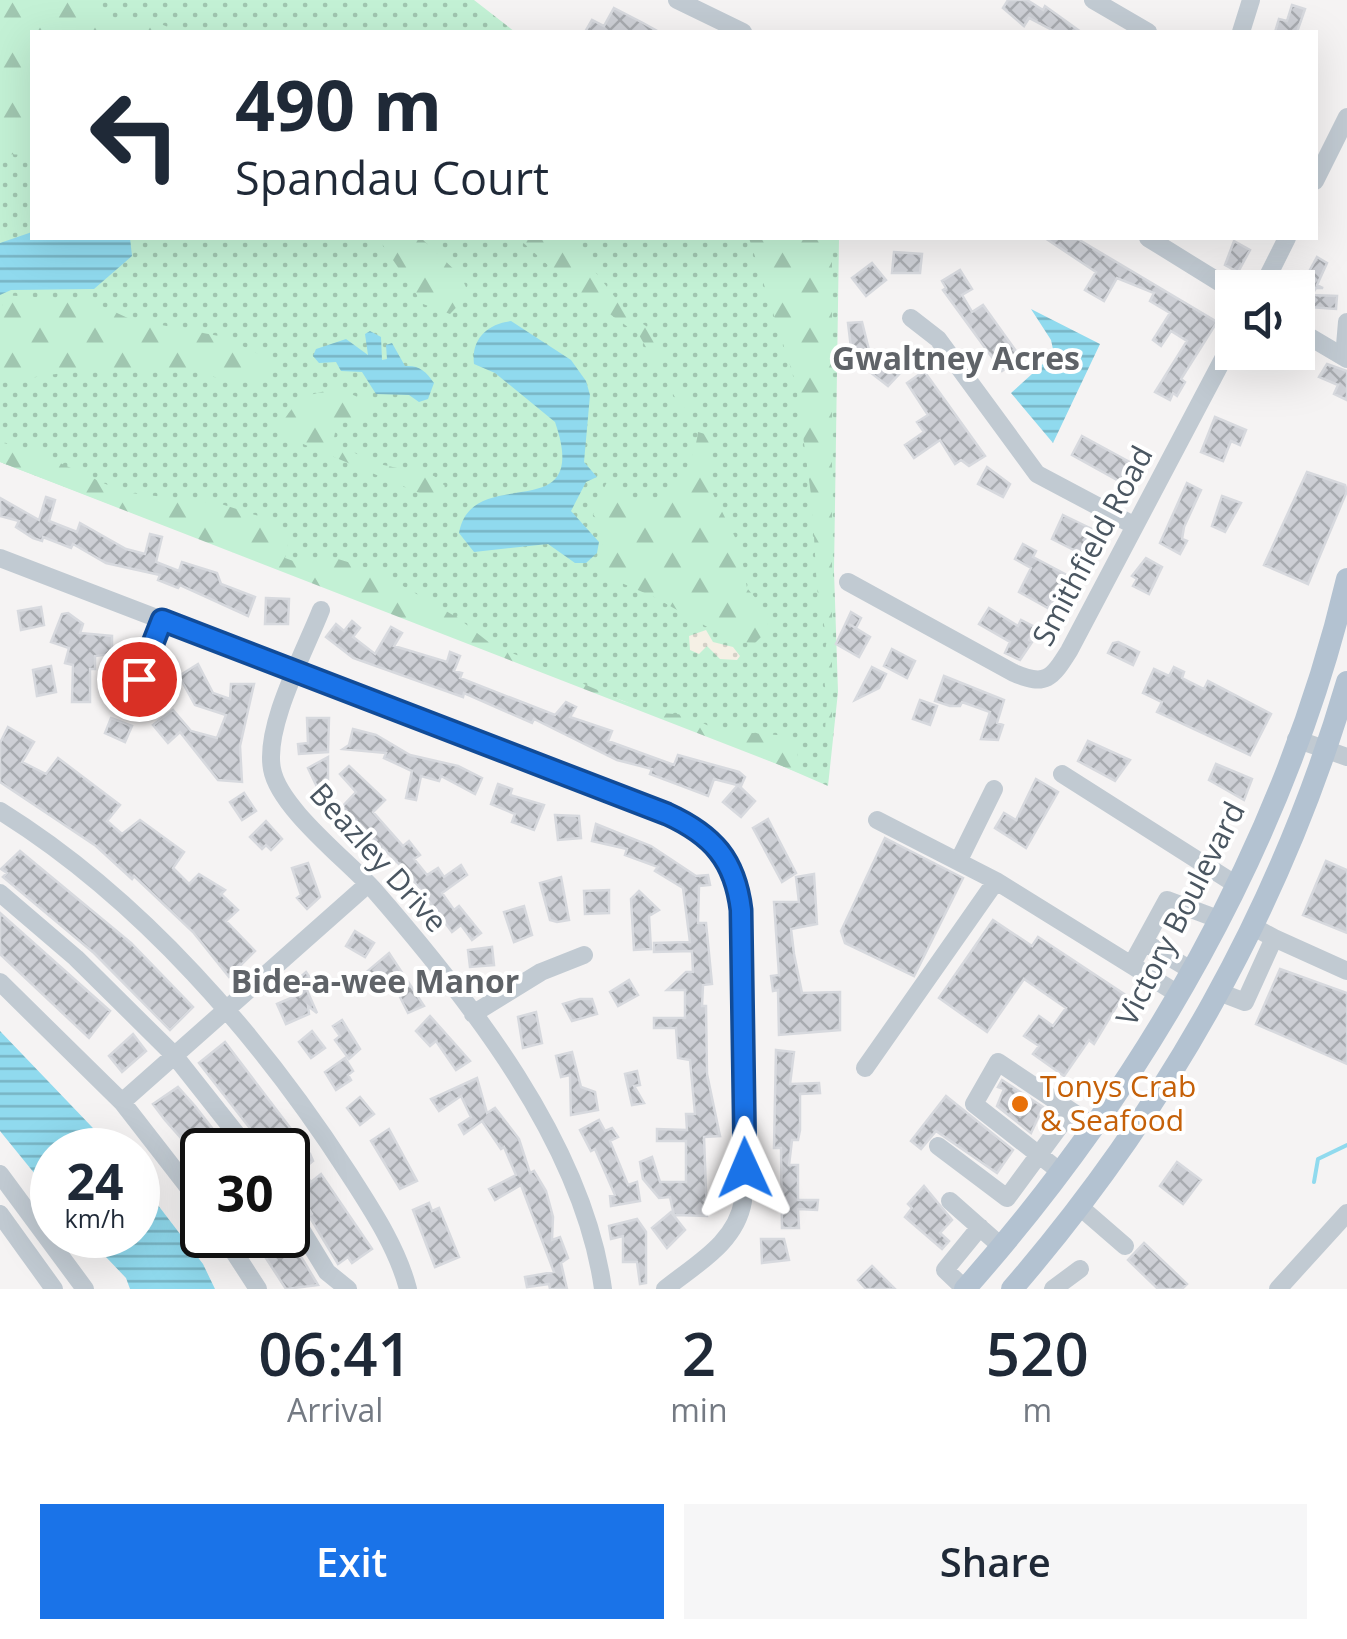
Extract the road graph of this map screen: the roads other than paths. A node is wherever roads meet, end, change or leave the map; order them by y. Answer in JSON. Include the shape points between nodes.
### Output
{"nodes":[{"id":1,"x":677,"y":0,"type":"edge"},
{"id":2,"x":1093,"y":0,"type":"edge"},
{"id":3,"x":1250,"y":0,"type":"edge"},
{"id":4,"x":739,"y":30,"type":"edge"},
{"id":5,"x":1145,"y":30,"type":"edge"},
{"id":6,"x":1241,"y":30,"type":"edge"},
{"id":7,"x":1347,"y":117,"type":"edge"},
{"id":8,"x":1318,"y":175,"type":"edge"},
{"id":9,"x":1151,"y":240,"type":"edge"},
{"id":10,"x":1286,"y":240,"type":"edge"},
{"id":11,"x":1271,"y":270,"type":"edge"},
{"id":12,"x":1215,"y":279,"type":"edge"},
{"id":13,"x":912,"y":318,"type":"dead end"},
{"id":14,"x":1347,"y":322,"type":"edge"},
{"id":15,"x":1315,"y":340,"type":"edge"},
{"id":16,"x":1346,"y":358,"type":"edge"},
{"id":17,"x":1217,"y":370,"type":"edge"},
{"id":18,"x":1135,"y":526,"type":"junction"},
{"id":19,"x":0,"y":558,"type":"edge"},
{"id":20,"x":1347,"y":579,"type":"edge"},
{"id":21,"x":848,"y":582,"type":"dead end"},
{"id":22,"x":321,"y":610,"type":"dead end"},
{"id":23,"x":162,"y":620,"type":"junction"},
{"id":24,"x":298,"y":672,"type":"junction"},
{"id":25,"x":139,"y":679,"type":"dead end"},
{"id":26,"x":1347,"y":682,"type":"edge"},
{"id":27,"x":1296,"y":739,"type":"junction"},
{"id":28,"x":1336,"y":753,"type":"edge"},
{"id":29,"x":1062,"y":774,"type":"dead end"},
{"id":30,"x":994,"y":789,"type":"dead end"},
{"id":31,"x":0,"y":811,"type":"edge"},
{"id":32,"x":877,"y":820,"type":"dead end"},
{"id":33,"x":959,"y":860,"type":"junction"},
{"id":34,"x":996,"y":881,"type":"junction"},
{"id":35,"x":368,"y":884,"type":"junction"},
{"id":36,"x":1236,"y":884,"type":"junction"},
{"id":37,"x":0,"y":893,"type":"edge"},
{"id":38,"x":1218,"y":919,"type":"junction"},
{"id":39,"x":1264,"y":933,"type":"junction"},
{"id":40,"x":1144,"y":942,"type":"junction"},
{"id":41,"x":584,"y":956,"type":"dead end"},
{"id":42,"x":1132,"y":964,"type":"junction"},
{"id":43,"x":1191,"y":970,"type":"junction"},
{"id":44,"x":1347,"y":971,"type":"edge"},
{"id":45,"x":0,"y":982,"type":"edge"},
{"id":46,"x":1178,"y":994,"type":"junction"},
{"id":47,"x":223,"y":1010,"type":"junction"},
{"id":48,"x":472,"y":1014,"type":"junction"},
{"id":49,"x":174,"y":1055,"type":"junction"},
{"id":50,"x":1139,"y":1060,"type":"junction"},
{"id":51,"x":865,"y":1068,"type":"dead end"},
{"id":52,"x":1168,"y":1079,"type":"junction"},
{"id":53,"x":122,"y":1102,"type":"junction"},
{"id":54,"x":1071,"y":1111,"type":"junction"},
{"id":55,"x":1094,"y":1127,"type":"junction"},
{"id":56,"x":232,"y":1128,"type":"edge"},
{"id":57,"x":938,"y":1146,"type":"dead end"},
{"id":58,"x":1040,"y":1154,"type":"junction"},
{"id":59,"x":1062,"y":1173,"type":"junction"},
{"id":60,"x":0,"y":1174,"type":"edge"},
{"id":61,"x":180,"y":1177,"type":"edge"},
{"id":62,"x":18,"y":1198,"type":"junction"},
{"id":63,"x":1007,"y":1198,"type":"junction"},
{"id":64,"x":950,"y":1201,"type":"dead end"},
{"id":65,"x":1080,"y":1207,"type":"junction"},
{"id":66,"x":0,"y":1213,"type":"edge"},
{"id":67,"x":1347,"y":1213,"type":"edge"},
{"id":68,"x":1029,"y":1214,"type":"junction"},
{"id":69,"x":980,"y":1227,"type":"junction"},
{"id":70,"x":310,"y":1244,"type":"edge"},
{"id":71,"x":1125,"y":1246,"type":"dead end"},
{"id":72,"x":994,"y":1255,"type":"junction"},
{"id":73,"x":238,"y":1258,"type":"edge"},
{"id":74,"x":1080,"y":1268,"type":"dead end"},
{"id":75,"x":1018,"y":1282,"type":"edge"},
{"id":76,"x":403,"y":1288,"type":"edge"},
{"id":77,"x":54,"y":1289,"type":"edge"},
{"id":78,"x":85,"y":1289,"type":"edge"},
{"id":79,"x":258,"y":1289,"type":"edge"},
{"id":80,"x":348,"y":1289,"type":"edge"},
{"id":81,"x":603,"y":1289,"type":"edge"},
{"id":82,"x":665,"y":1289,"type":"edge"},
{"id":83,"x":965,"y":1289,"type":"edge"},
{"id":84,"x":1049,"y":1289,"type":"edge"},
{"id":85,"x":1278,"y":1289,"type":"edge"}],
"edges":[{"from":1,"to":4,"type":"street"},
{"from":2,"to":5,"type":"street"},
{"from":3,"to":6,"type":"street"},
{"from":7,"to":8,"type":"street"},
{"from":9,"to":12,"type":"street"},
{"from":10,"to":11,"type":"street"},
{"from":13,"to":18,"type":"street","via":[[938,339],[1037,474]]},
{"from":14,"to":16,"type":"street"},
{"from":15,"to":16,"type":"street"},
{"from":17,"to":18,"type":"street","name":"Smithfield Road"},
{"from":18,"to":21,"type":"street","name":"Smithfield Road","via":[[1069,651],[1053,677],[1040,683]]},
{"from":19,"to":23,"type":"street"},
{"from":20,"to":27,"type":"main road","name":"Victory Boulevard"},
{"from":22,"to":24,"type":"street","name":"Beazley Drive"},
{"from":23,"to":24,"type":"street"},
{"from":23,"to":25,"type":"street"},
{"from":24,"to":35,"type":"street","name":"Beazley Drive","via":[[273,738],[274,778]]},
{"from":24,"to":82,"type":"street","via":[[667,814],[706,835],[728,859],[741,910],[743,1201],[724,1242]]},
{"from":26,"to":28,"type":"main road"},
{"from":27,"to":28,"type":"street"},
{"from":27,"to":36,"type":"main road","name":"Victory Boulevard"},
{"from":28,"to":39,"type":"main road"},
{"from":29,"to":36,"type":"street"},
{"from":30,"to":33,"type":"street"},
{"from":31,"to":47,"type":"street","via":[[109,894]]},
{"from":32,"to":33,"type":"street"},
{"from":33,"to":34,"type":"street"},
{"from":34,"to":42,"type":"street"},
{"from":34,"to":51,"type":"street"},
{"from":35,"to":47,"type":"street"},
{"from":35,"to":48,"type":"street","name":"Beazley Drive"},
{"from":36,"to":38,"type":"main road","name":"Victory Boulevard"},
{"from":37,"to":49,"type":"street"},
{"from":38,"to":40,"type":"street","via":[[1167,900]]},
{"from":38,"to":43,"type":"main road","name":"Victory Boulevard"},
{"from":39,"to":44,"type":"street"},
{"from":39,"to":52,"type":"main road","via":[[1219,992]]},
{"from":40,"to":42,"type":"street"},
{"from":40,"to":43,"type":"street"},
{"from":41,"to":48,"type":"street","via":[[541,972]]},
{"from":42,"to":46,"type":"street"},
{"from":43,"to":46,"type":"main road","name":"Victory Boulevard"},
{"from":45,"to":53,"type":"street"},
{"from":46,"to":50,"type":"main road","name":"Victory Boulevard"},
{"from":47,"to":49,"type":"street"},
{"from":47,"to":76,"type":"street","via":[[328,1142],[396,1254]]},
{"from":48,"to":81,"type":"street","name":"Beazley Drive","via":[[566,1167],[590,1228]]},
{"from":49,"to":53,"type":"street"},
{"from":49,"to":56,"type":"street"},
{"from":50,"to":52,"type":"street"},
{"from":50,"to":55,"type":"main road","name":"Victory Boulevard"},
{"from":52,"to":65,"type":"main road"},
{"from":53,"to":61,"type":"street"},
{"from":54,"to":55,"type":"street"},
{"from":54,"to":58,"type":"street"},
{"from":54,"to":58,"type":"street","via":[[998,1062],[974,1104]]},
{"from":55,"to":59,"type":"main road","name":"Victory Boulevard"},
{"from":57,"to":63,"type":"street"},
{"from":58,"to":59,"type":"street"},
{"from":58,"to":63,"type":"street"},
{"from":59,"to":68,"type":"main road","name":"Victory Boulevard"},
{"from":60,"to":62,"type":"street"},
{"from":62,"to":66,"type":"street"},
{"from":62,"to":78,"type":"street"},
{"from":63,"to":68,"type":"street"},
{"from":64,"to":69,"type":"street"},
{"from":65,"to":71,"type":"street"},
{"from":65,"to":75,"type":"main road"},
{"from":66,"to":77,"type":"street"},
{"from":67,"to":85,"type":"street"},
{"from":68,"to":72,"type":"main road","name":"Victory Boulevard"},
{"from":69,"to":72,"type":"street"},
{"from":69,"to":83,"type":"street","via":[[945,1270]]},
{"from":70,"to":80,"type":"street","via":[[327,1272]]},
{"from":72,"to":75,"type":"street"},
{"from":72,"to":83,"type":"main road","name":"Victory Boulevard"},
{"from":73,"to":79,"type":"street"},
{"from":74,"to":84,"type":"street"},
{"from":75,"to":84,"type":"street"}]}
